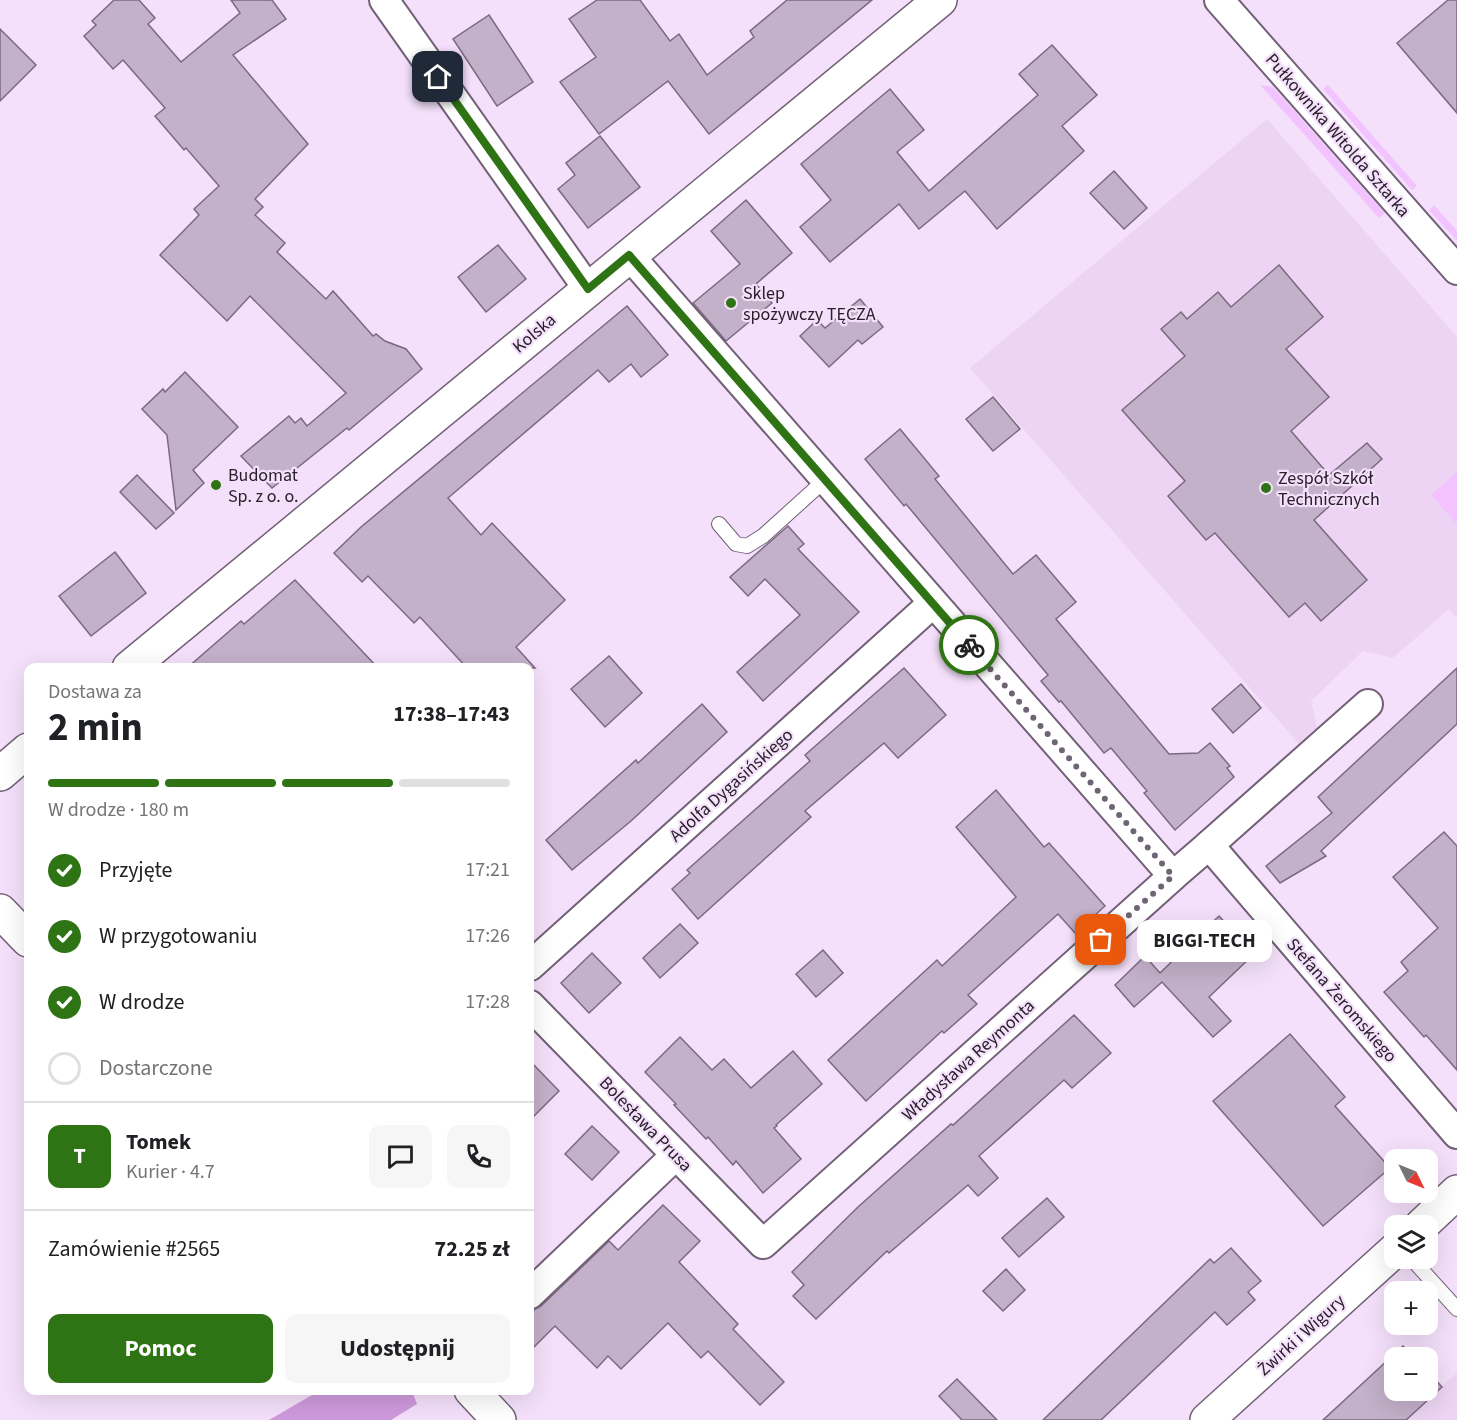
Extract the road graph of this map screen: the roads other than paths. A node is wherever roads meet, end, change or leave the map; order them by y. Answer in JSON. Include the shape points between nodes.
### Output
{"nodes":[{"id":1,"x":384,"y":0,"type":"edge"},
{"id":2,"x":940,"y":0,"type":"edge"},
{"id":3,"x":1219,"y":0,"type":"edge"},
{"id":4,"x":629,"y":255,"type":"junction"},
{"id":5,"x":1457,"y":270,"type":"edge"},
{"id":6,"x":588,"y":289,"type":"junction"},
{"id":7,"x":825,"y":480,"type":"junction"},
{"id":8,"x":719,"y":524,"type":"dead end"},
{"id":9,"x":933,"y":603,"type":"junction"},
{"id":10,"x":135,"y":663,"type":"edge"},
{"id":11,"x":1368,"y":704,"type":"dead end"},
{"id":12,"x":24,"y":753,"type":"edge"},
{"id":13,"x":0,"y":774,"type":"edge"},
{"id":14,"x":1209,"y":845,"type":"junction"},
{"id":15,"x":1173,"y":876,"type":"junction"},
{"id":16,"x":0,"y":910,"type":"edge"},
{"id":17,"x":24,"y":935,"type":"edge"},
{"id":18,"x":534,"y":962,"type":"edge"},
{"id":19,"x":534,"y":1009,"type":"edge"},
{"id":20,"x":1457,"y":1134,"type":"edge"},
{"id":21,"x":675,"y":1155,"type":"junction"},
{"id":22,"x":1457,"y":1192,"type":"edge"},
{"id":23,"x":1433,"y":1215,"type":"edge"},
{"id":24,"x":763,"y":1244,"type":"joint"},
{"id":25,"x":1384,"y":1260,"type":"edge"},
{"id":26,"x":1421,"y":1269,"type":"edge"},
{"id":27,"x":534,"y":1290,"type":"edge"},
{"id":28,"x":1457,"y":1309,"type":"edge"},
{"id":29,"x":476,"y":1395,"type":"edge"},
{"id":30,"x":500,"y":1420,"type":"edge"},
{"id":31,"x":1208,"y":1420,"type":"edge"}],
"edges":[{"from":1,"to":6,"type":"street"},
{"from":2,"to":4,"type":"street","name":"Kolska"},
{"from":3,"to":5,"type":"street","name":"Pułkownika Witolda Sztarka"},
{"from":4,"to":6,"type":"street","name":"Kolska"},
{"from":4,"to":7,"type":"street"},
{"from":6,"to":10,"type":"street","name":"Kolska"},
{"from":7,"to":8,"type":"lane","via":[[747,546],[736,544]]},
{"from":7,"to":9,"type":"street"},
{"from":9,"to":15,"type":"street"},
{"from":9,"to":18,"type":"street","name":"Adolfa Dygasińskiego"},
{"from":11,"to":14,"type":"street"},
{"from":12,"to":13,"type":"street"},
{"from":14,"to":15,"type":"street"},
{"from":14,"to":20,"type":"street","name":"Stefana Żeromskiego"},
{"from":15,"to":24,"type":"street","name":"Władysława Reymonta"},
{"from":16,"to":17,"type":"street"},
{"from":19,"to":21,"type":"street","name":"Bolesława Prusa"},
{"from":21,"to":24,"type":"street","name":"Bolesława Prusa"},
{"from":21,"to":27,"type":"street"},
{"from":22,"to":23,"type":"street"},
{"from":25,"to":31,"type":"street","name":"Żwirki i Wigury"},
{"from":26,"to":28,"type":"lane"},
{"from":29,"to":30,"type":"street"}]}
